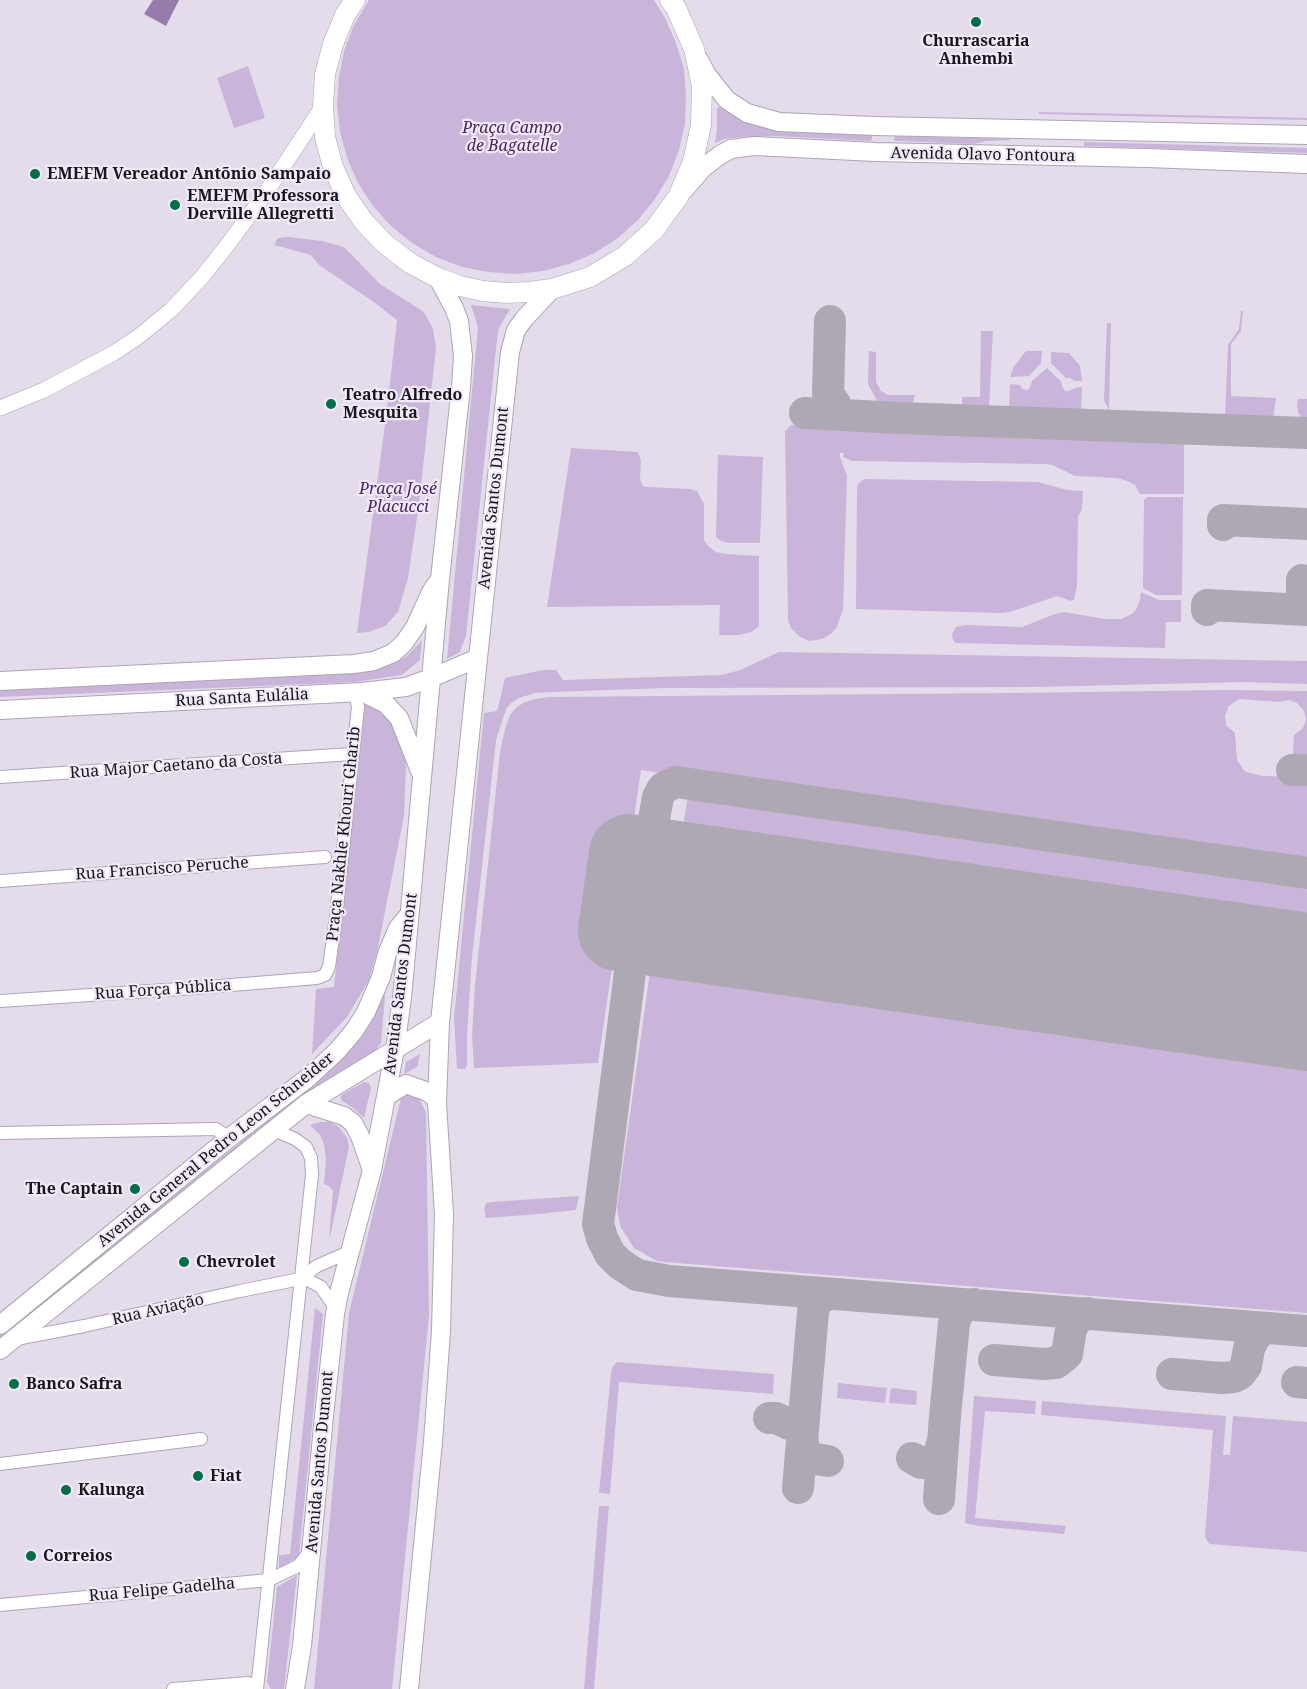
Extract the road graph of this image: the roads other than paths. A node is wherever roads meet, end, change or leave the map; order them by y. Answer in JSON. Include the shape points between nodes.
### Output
{"nodes":[{"id":1,"x":355,"y":0,"type":"edge"},
{"id":2,"x":670,"y":0,"type":"edge"},
{"id":3,"x":694,"y":49,"type":"junction"},
{"id":4,"x":323,"y":106,"type":"junction"},
{"id":5,"x":1010,"y":129,"type":"junction"},
{"id":6,"x":1045,"y":129,"type":"junction"},
{"id":7,"x":1307,"y":135,"type":"edge"},
{"id":8,"x":1006,"y":155,"type":"junction"},
{"id":9,"x":1042,"y":156,"type":"junction"},
{"id":10,"x":1307,"y":164,"type":"edge"},
{"id":11,"x":678,"y":197,"type":"junction"},
{"id":12,"x":438,"y":278,"type":"junction"},
{"id":13,"x":552,"y":289,"type":"junction"},
{"id":14,"x":0,"y":408,"type":"edge"},
{"id":15,"x":440,"y":579,"type":"junction"},
{"id":16,"x":478,"y":658,"type":"junction"},
{"id":17,"x":431,"y":678,"type":"junction"},
{"id":18,"x":0,"y":681,"type":"edge"},
{"id":19,"x":359,"y":692,"type":"junction"},
{"id":20,"x":0,"y":710,"type":"edge"},
{"id":21,"x":352,"y":754,"type":"junction"},
{"id":22,"x":0,"y":777,"type":"edge"},
{"id":23,"x":422,"y":779,"type":"junction"},
{"id":24,"x":325,"y":857,"type":"dead end"},
{"id":25,"x":0,"y":881,"type":"edge"},
{"id":26,"x":410,"y":914,"type":"junction"},
{"id":27,"x":325,"y":975,"type":"joint"},
{"id":28,"x":0,"y":1001,"type":"edge"},
{"id":29,"x":440,"y":1022,"type":"junction"},
{"id":30,"x":395,"y":1049,"type":"junction"},
{"id":31,"x":387,"y":1096,"type":"junction"},
{"id":32,"x":437,"y":1103,"type":"junction"},
{"id":33,"x":306,"y":1104,"type":"junction"},
{"id":34,"x":274,"y":1130,"type":"junction"},
{"id":35,"x":0,"y":1133,"type":"edge"},
{"id":36,"x":229,"y":1138,"type":"junction"},
{"id":37,"x":372,"y":1170,"type":"junction"},
{"id":38,"x":349,"y":1252,"type":"junction"},
{"id":39,"x":300,"y":1279,"type":"junction"},
{"id":40,"x":335,"y":1314,"type":"junction"},
{"id":41,"x":0,"y":1325,"type":"edge"},
{"id":42,"x":7,"y":1344,"type":"edge"},
{"id":43,"x":201,"y":1439,"type":"dead end"},
{"id":44,"x":0,"y":1464,"type":"edge"},
{"id":45,"x":312,"y":1549,"type":"junction"},
{"id":46,"x":269,"y":1581,"type":"junction"},
{"id":47,"x":0,"y":1605,"type":"edge"},
{"id":48,"x":173,"y":1689,"type":"edge"},
{"id":49,"x":257,"y":1689,"type":"edge"},
{"id":50,"x":295,"y":1689,"type":"edge"},
{"id":51,"x":409,"y":1689,"type":"edge"}],
"edges":[{"from":1,"to":4,"type":"highway","via":[[333,44],[325,74]]},
{"from":2,"to":3,"type":"highway"},
{"from":3,"to":5,"type":"main road","name":"Avenida Olavo Fontoura","via":[[719,92],[737,107],[761,118],[815,124]]},
{"from":3,"to":11,"type":"highway","via":[[702,86],[701,125],[693,162]]},
{"from":4,"to":12,"type":"highway","via":[[325,137],[346,196],[385,244]]},
{"from":4,"to":14,"type":"street","via":[[226,247],[172,309],[112,354]]},
{"from":5,"to":6,"type":"main road","name":"Avenida Olavo Fontoura"},
{"from":5,"to":8,"type":"main road","via":[[1014,144]]},
{"from":6,"to":7,"type":"main road","name":"Avenida Olavo Fontoura"},
{"from":6,"to":9,"type":"main road","via":[[1037,144]]},
{"from":8,"to":9,"type":"main road","name":"Avenida Olavo Fontoura"},
{"from":8,"to":11,"type":"main road","name":"Avenida Olavo Fontoura","via":[[743,147],[720,154]]},
{"from":9,"to":10,"type":"main road","name":"Avenida Olavo Fontoura"},
{"from":11,"to":13,"type":"highway","via":[[654,230],[625,256],[590,277]]},
{"from":12,"to":13,"type":"highway","via":[[483,291]]},
{"from":12,"to":15,"type":"main road","name":"Avenida Santos Dumont","via":[[459,321],[463,356]]},
{"from":13,"to":16,"type":"main road","name":"Avenida Santos Dumont","via":[[516,330],[510,352]]},
{"from":15,"to":17,"type":"main road","name":"Avenida Santos Dumont"},
{"from":15,"to":18,"type":"main road","name":"Rua Santa Eulália","via":[[404,643],[374,662]]},
{"from":16,"to":17,"type":"main road","name":"Rua Santa Eulália"},
{"from":16,"to":29,"type":"main road","name":"Avenida Santos Dumont"},
{"from":17,"to":19,"type":"main road","name":"Rua Santa Eulália","via":[[406,687]]},
{"from":17,"to":23,"type":"main road","name":"Avenida Santos Dumont"},
{"from":19,"to":20,"type":"main road","name":"Rua Santa Eulália"},
{"from":19,"to":21,"type":"street","name":"Praça Nakhle Khouri Gharib"},
{"from":19,"to":23,"type":"main road","via":[[386,705],[399,718]]},
{"from":21,"to":22,"type":"street","name":"Rua Major Caetano da Costa"},
{"from":21,"to":27,"type":"street","name":"Praça Nakhle Khouri Gharib","via":[[336,916]]},
{"from":23,"to":26,"type":"main road","name":"Avenida Santos Dumont"},
{"from":24,"to":25,"type":"street","name":"Rua Francisco Peruche"},
{"from":26,"to":30,"type":"main road","name":"Avenida Santos Dumont"},
{"from":26,"to":36,"type":"main road","name":"Avenida General Pedro Leon Schneider","via":[[398,928],[374,995],[354,1031],[309,1077]]},
{"from":27,"to":28,"type":"street","name":"Rua Força Pública"},
{"from":29,"to":30,"type":"main road","name":"Avenida General Pedro Leon Schneider"},
{"from":29,"to":32,"type":"main road","name":"Avenida Santos Dumont"},
{"from":30,"to":31,"type":"main road","name":"Avenida Santos Dumont"},
{"from":30,"to":33,"type":"main road","name":"Avenida General Pedro Leon Schneider"},
{"from":31,"to":32,"type":"main road","via":[[406,1084],[428,1092]]},
{"from":31,"to":37,"type":"main road","name":"Avenida Santos Dumont"},
{"from":32,"to":51,"type":"main road","name":"Avenida Santos Dumont","via":[[444,1214],[441,1331]]},
{"from":33,"to":34,"type":"main road","name":"Avenida General Pedro Leon Schneider"},
{"from":33,"to":37,"type":"main road","via":[[344,1116],[352,1123]]},
{"from":34,"to":39,"type":"street","via":[[306,1147],[311,1158]]},
{"from":34,"to":42,"type":"main road","name":"Avenida General Pedro Leon Schneider"},
{"from":35,"to":36,"type":"street","via":[[216,1129]]},
{"from":36,"to":41,"type":"main road","name":"Avenida General Pedro Leon Schneider"},
{"from":37,"to":38,"type":"main road","name":"Avenida Santos Dumont"},
{"from":38,"to":39,"type":"street","name":"Rua Aviação","via":[[317,1266]]},
{"from":38,"to":40,"type":"main road","name":"Avenida Santos Dumont"},
{"from":39,"to":40,"type":"street","via":[[321,1287]]},
{"from":39,"to":42,"type":"street","name":"Rua Aviação"},
{"from":39,"to":46,"type":"street"},
{"from":40,"to":45,"type":"main road","name":"Avenida Santos Dumont"},
{"from":43,"to":44,"type":"street"},
{"from":45,"to":46,"type":"street","name":"Rua Felipe Gadelha","via":[[298,1566]]},
{"from":45,"to":50,"type":"main road","name":"Avenida Santos Dumont"},
{"from":46,"to":47,"type":"street","name":"Rua Felipe Gadelha"},
{"from":46,"to":49,"type":"street"},
{"from":48,"to":49,"type":"street","via":[[248,1683]]}]}
